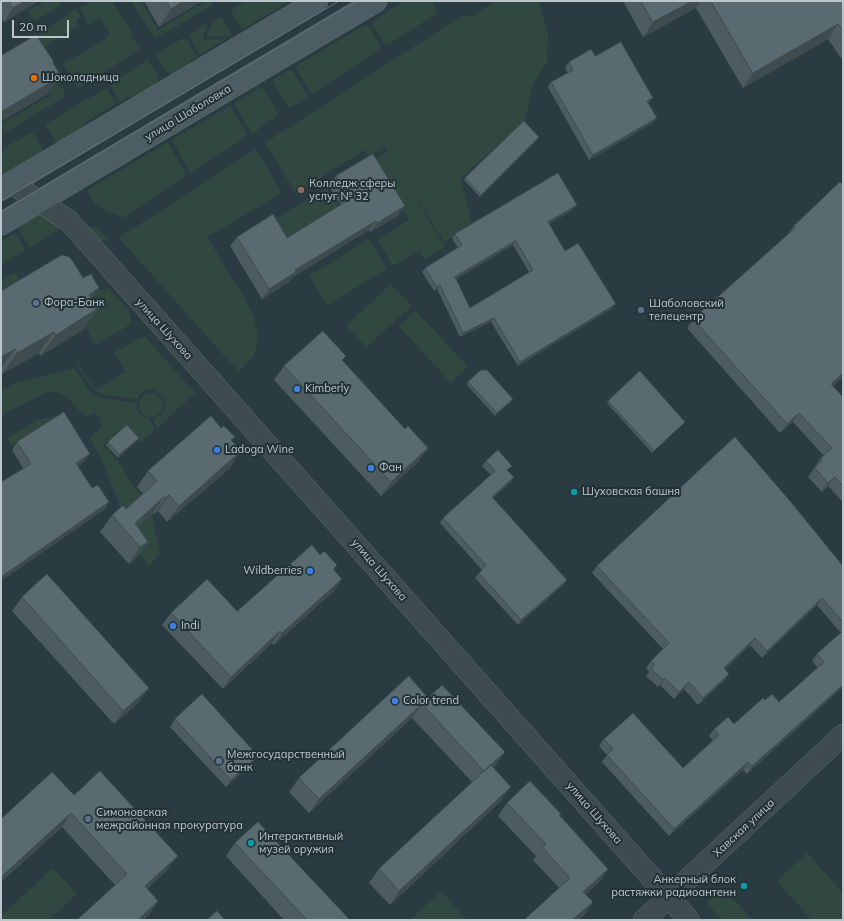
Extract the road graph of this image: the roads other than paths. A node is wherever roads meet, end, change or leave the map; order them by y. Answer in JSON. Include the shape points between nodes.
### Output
{"nodes":[{"id":1,"x":318,"y":1,"type":"edge"},
{"id":2,"x":376,"y":1,"type":"edge"},
{"id":3,"x":68,"y":184,"type":"junction"},
{"id":4,"x":6,"y":186,"type":"edge"},
{"id":5,"x":39,"y":201,"type":"junction"},
{"id":6,"x":69,"y":221,"type":"junction"},
{"id":7,"x":1,"y":224,"type":"edge"},
{"id":8,"x":843,"y":735,"type":"edge"},
{"id":9,"x":668,"y":897,"type":"junction"},
{"id":10,"x":644,"y":920,"type":"edge"},
{"id":11,"x":689,"y":920,"type":"edge"}],
"edges":[{"from":1,"to":4,"type":"main road"},
{"from":2,"to":3,"type":"main road","name":"улица Шаболовка"},
{"from":3,"to":5,"type":"main road","name":"улица Шаболовка"},
{"from":3,"to":6,"type":"street","via":[[66,203]]},
{"from":4,"to":5,"type":"street","name":"улица Шухова"},
{"from":5,"to":6,"type":"street","name":"улица Шухова"},
{"from":5,"to":7,"type":"main road","name":"улица Шаболовка"},
{"from":6,"to":9,"type":"street","name":"улица Шухова"},
{"from":8,"to":9,"type":"street","name":"Хавская улица"},
{"from":9,"to":10,"type":"street","name":"Хавская улица"},
{"from":9,"to":11,"type":"street","name":"улица Шухова"}]}
